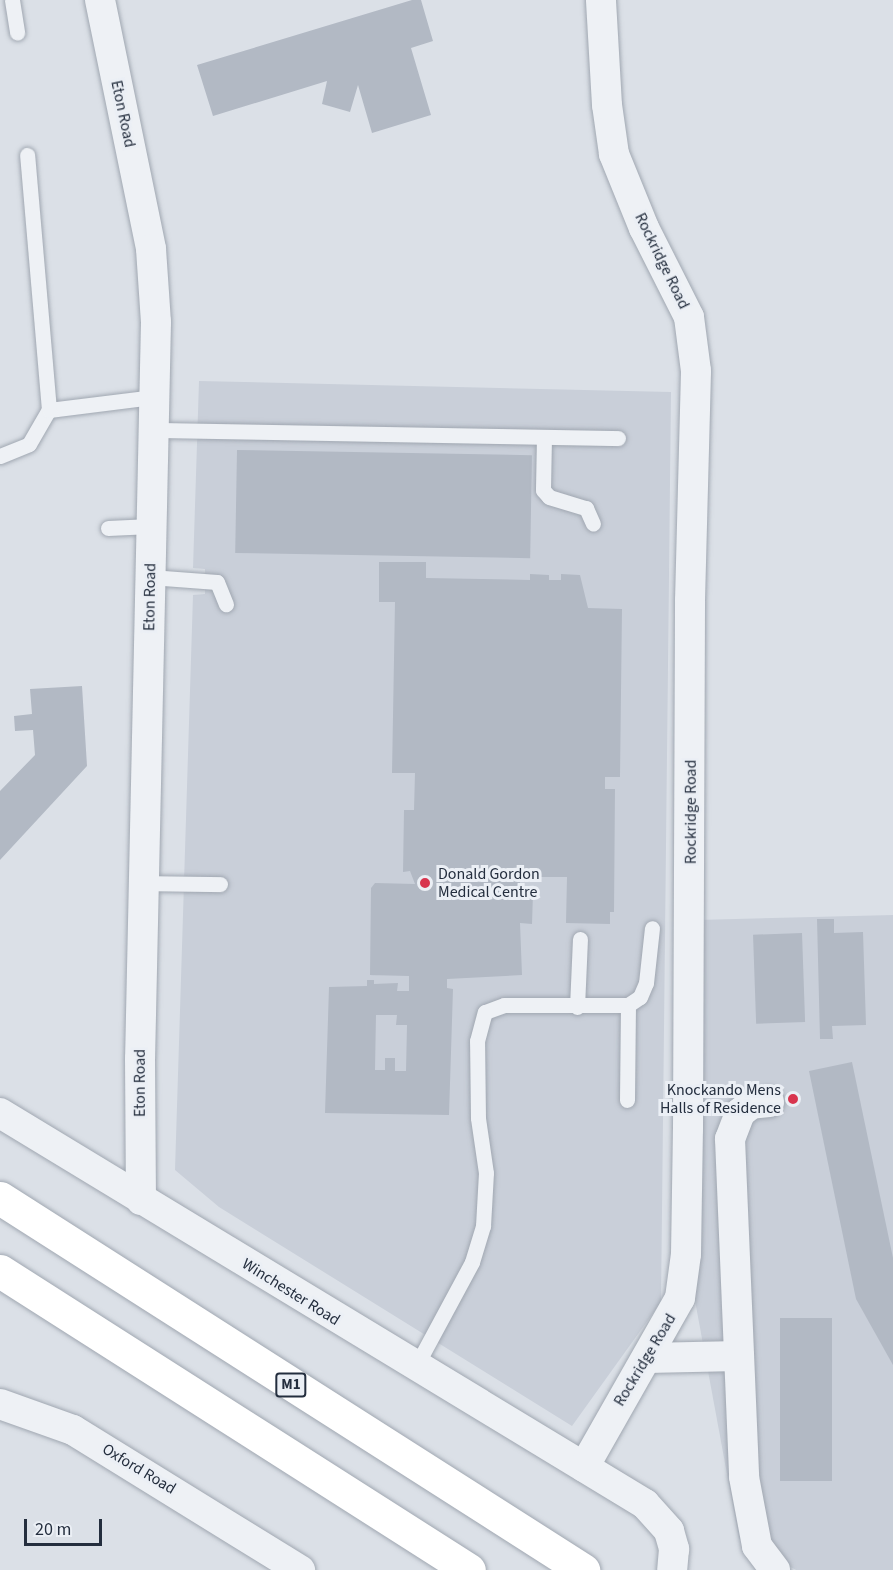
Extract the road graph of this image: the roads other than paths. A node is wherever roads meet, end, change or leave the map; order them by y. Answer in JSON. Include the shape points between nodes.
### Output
{"nodes":[{"id":1,"x":12,"y":0,"type":"edge"},
{"id":2,"x":99,"y":0,"type":"edge"},
{"id":3,"x":601,"y":0,"type":"edge"},
{"id":4,"x":17,"y":33,"type":"dead end"},
{"id":5,"x":27,"y":155,"type":"dead end"},
{"id":6,"x":154,"y":397,"type":"junction"},
{"id":7,"x":50,"y":410,"type":"junction"},
{"id":8,"x":153,"y":430,"type":"junction"},
{"id":9,"x":544,"y":437,"type":"junction"},
{"id":10,"x":618,"y":438,"type":"dead end"},
{"id":11,"x":0,"y":456,"type":"edge"},
{"id":12,"x":594,"y":524,"type":"dead end"},
{"id":13,"x":151,"y":526,"type":"junction"},
{"id":14,"x":108,"y":528,"type":"dead end"},
{"id":15,"x":150,"y":577,"type":"junction"},
{"id":16,"x":226,"y":604,"type":"dead end"},
{"id":17,"x":144,"y":883,"type":"junction"},
{"id":18,"x":220,"y":884,"type":"dead end"},
{"id":19,"x":652,"y":928,"type":"dead end"},
{"id":20,"x":580,"y":939,"type":"dead end"},
{"id":21,"x":628,"y":1005,"type":"junction"},
{"id":22,"x":577,"y":1007,"type":"junction"},
{"id":23,"x":627,"y":1100,"type":"dead end"},
{"id":24,"x":769,"y":1101,"type":"dead end"},
{"id":25,"x":0,"y":1113,"type":"edge"},
{"id":26,"x":0,"y":1198,"type":"edge"},
{"id":27,"x":141,"y":1200,"type":"junction"},
{"id":28,"x":0,"y":1271,"type":"edge"},
{"id":29,"x":739,"y":1356,"type":"junction"},
{"id":30,"x":647,"y":1358,"type":"junction"},
{"id":31,"x":415,"y":1368,"type":"junction"},
{"id":32,"x":0,"y":1404,"type":"edge"},
{"id":33,"x":584,"y":1467,"type":"junction"},
{"id":34,"x":673,"y":1559,"type":"edge"},
{"id":35,"x":300,"y":1570,"type":"edge"},
{"id":36,"x":469,"y":1570,"type":"edge"},
{"id":37,"x":583,"y":1570,"type":"edge"},
{"id":38,"x":775,"y":1570,"type":"edge"}],
"edges":[{"from":1,"to":4,"type":"lane"},
{"from":2,"to":6,"type":"street","name":"Eton Road","via":[[151,249],[156,322]]},
{"from":3,"to":30,"type":"street","name":"Rockridge Road","via":[[614,154],[644,228],[689,317],[696,371],[690,601],[686,1262],[677,1305]]},
{"from":5,"to":7,"type":"lane"},
{"from":6,"to":7,"type":"lane"},
{"from":6,"to":8,"type":"street","name":"Eton Road"},
{"from":7,"to":11,"type":"lane","via":[[29,444]]},
{"from":8,"to":9,"type":"lane"},
{"from":8,"to":13,"type":"street","name":"Eton Road"},
{"from":9,"to":10,"type":"lane"},
{"from":9,"to":12,"type":"lane","via":[[543,490],[549,497],[586,508]]},
{"from":13,"to":14,"type":"lane"},
{"from":13,"to":15,"type":"street","name":"Eton Road"},
{"from":15,"to":16,"type":"lane","via":[[217,582]]},
{"from":15,"to":17,"type":"street","name":"Eton Road"},
{"from":17,"to":18,"type":"lane"},
{"from":17,"to":27,"type":"street","name":"Eton Road"},
{"from":19,"to":21,"type":"lane","via":[[646,983],[640,997]]},
{"from":20,"to":22,"type":"lane"},
{"from":21,"to":22,"type":"lane"},
{"from":21,"to":23,"type":"lane"},
{"from":22,"to":31,"type":"lane","via":[[504,1005],[485,1012],[480,1021],[478,1118],[486,1173],[483,1226],[472,1262]]},
{"from":24,"to":29,"type":"street","via":[[751,1104],[740,1113],[730,1139]]},
{"from":25,"to":27,"type":"street","name":"Winchester Road"},
{"from":26,"to":37,"type":"highway","number":"M1"},
{"from":27,"to":31,"type":"street","name":"Winchester Road"},
{"from":28,"to":36,"type":"highway"},
{"from":29,"to":30,"type":"street"},
{"from":29,"to":38,"type":"street","via":[[750,1521],[757,1546]]},
{"from":30,"to":33,"type":"street","name":"Rockridge Road"},
{"from":31,"to":33,"type":"street","name":"Winchester Road"},
{"from":32,"to":35,"type":"street","name":"Oxford Road","via":[[73,1430]]},
{"from":33,"to":34,"type":"street","via":[[658,1515],[669,1531]]}]}
